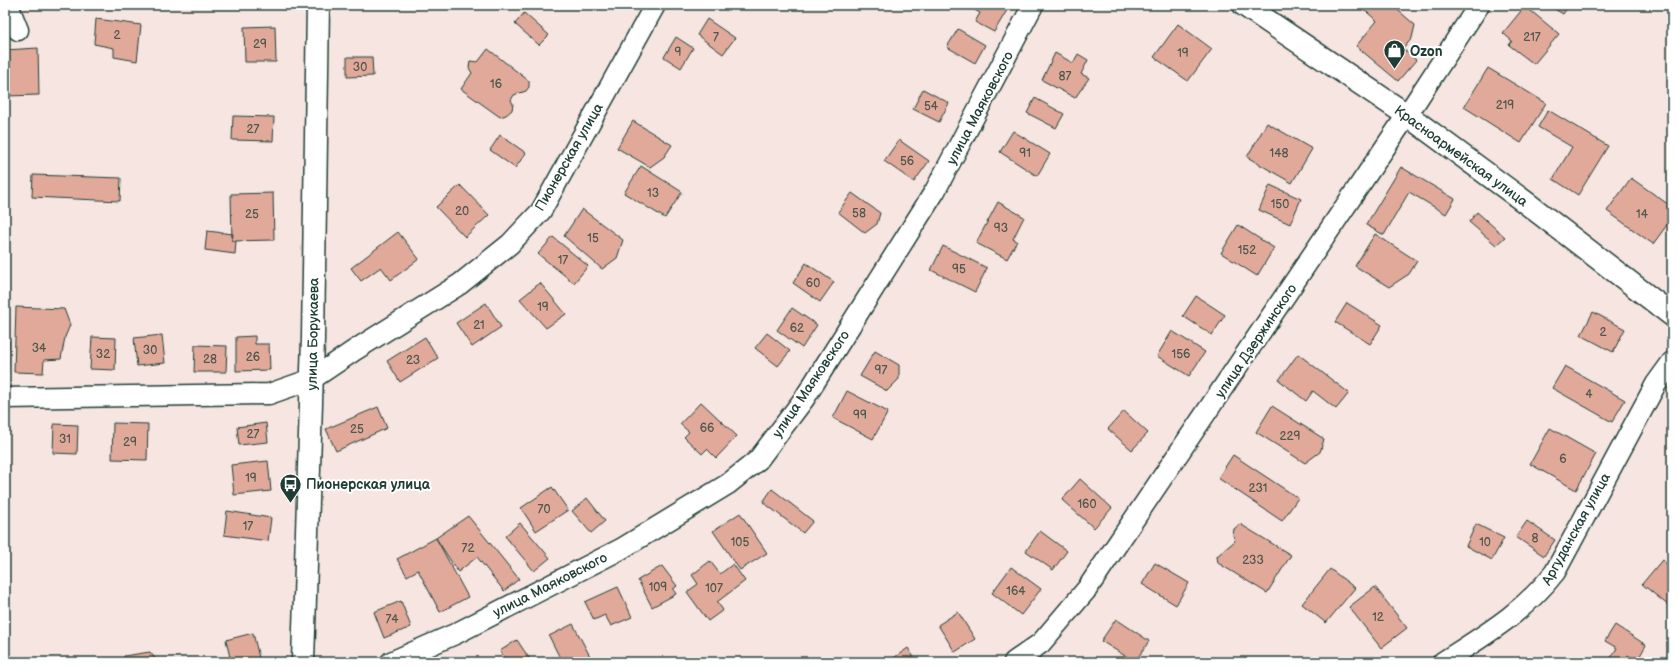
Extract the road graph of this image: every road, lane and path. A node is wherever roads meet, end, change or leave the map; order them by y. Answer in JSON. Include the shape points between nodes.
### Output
{"nodes":[{"id":1,"x":8,"y":5,"type":"edge"},
{"id":2,"x":318,"y":5,"type":"edge"},
{"id":3,"x":655,"y":5,"type":"edge"},
{"id":4,"x":1034,"y":5,"type":"edge"},
{"id":5,"x":1244,"y":5,"type":"edge"},
{"id":6,"x":1479,"y":5,"type":"edge"},
{"id":7,"x":18,"y":30,"type":"dead end"},
{"id":8,"x":1407,"y":115,"type":"junction"},
{"id":9,"x":1672,"y":315,"type":"edge"},
{"id":10,"x":1672,"y":362,"type":"edge"},
{"id":11,"x":312,"y":379,"type":"junction"},
{"id":12,"x":5,"y":398,"type":"edge"},
{"id":13,"x":303,"y":662,"type":"edge"},
{"id":14,"x":391,"y":662,"type":"edge"},
{"id":15,"x":1014,"y":662,"type":"edge"},
{"id":16,"x":1443,"y":662,"type":"edge"}],
"edges":[{"from":1,"to":7,"type":"street"},
{"from":2,"to":11,"type":"street","name":"улица Борукаева"},
{"from":3,"to":11,"type":"street","name":"Пионерская улица","via":[[541,211],[510,244],[460,284]]},
{"from":4,"to":14,"type":"street","name":"улица Маяковского","via":[[935,192],[804,399],[758,460],[728,484],[621,549],[455,634]]},
{"from":5,"to":8,"type":"street","name":"Красноармейская улица"},
{"from":6,"to":8,"type":"street","name":"улица Дзержинского"},
{"from":8,"to":9,"type":"street","name":"Красноармейская улица"},
{"from":8,"to":15,"type":"street","name":"улица Дзержинского","via":[[1087,589],[1041,643]]},
{"from":10,"to":16,"type":"street","name":"Аргуданская улица","via":[[1656,384],[1555,572],[1539,592],[1510,619]]},
{"from":11,"to":12,"type":"street","name":"Пионерская улица","via":[[269,394]]},
{"from":11,"to":13,"type":"street","name":"улица Борукаева"}]}
